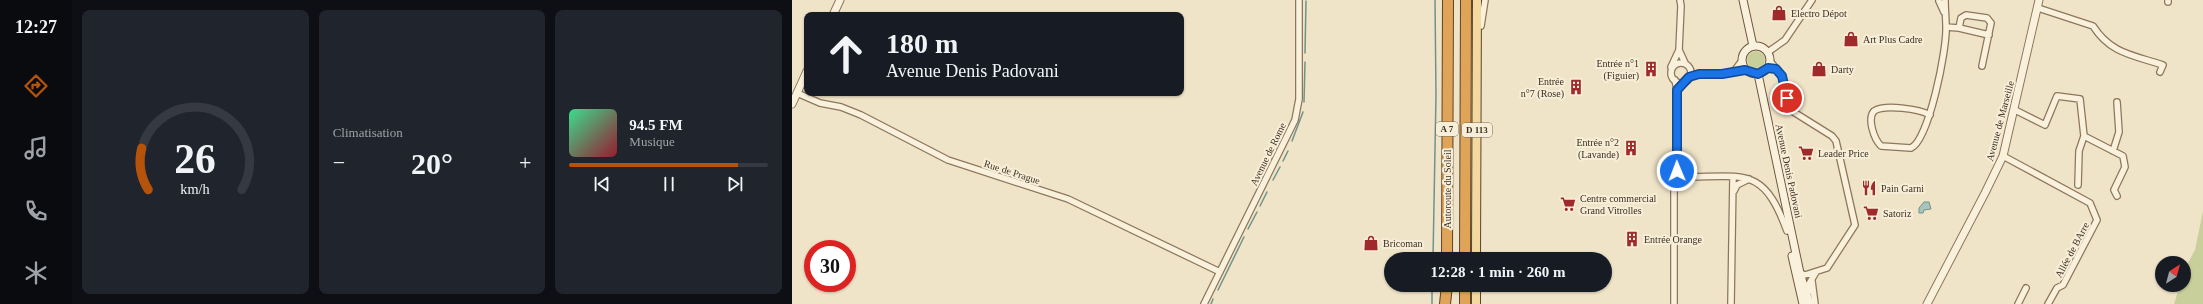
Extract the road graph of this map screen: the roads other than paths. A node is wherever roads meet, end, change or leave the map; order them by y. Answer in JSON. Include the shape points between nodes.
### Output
{"nodes":[{"id":1,"x":840,"y":0,"type":"edge"},
{"id":2,"x":1299,"y":0,"type":"edge"},
{"id":3,"x":1448,"y":0,"type":"edge"},
{"id":4,"x":1466,"y":0,"type":"edge"},
{"id":5,"x":1477,"y":0,"type":"edge"},
{"id":6,"x":1486,"y":0,"type":"edge"},
{"id":7,"x":1680,"y":0,"type":"edge"},
{"id":8,"x":1743,"y":0,"type":"edge"},
{"id":9,"x":1812,"y":0,"type":"edge"},
{"id":10,"x":1941,"y":0,"type":"edge"},
{"id":11,"x":2039,"y":0,"type":"edge"},
{"id":12,"x":2038,"y":8,"type":"junction"},
{"id":13,"x":834,"y":12,"type":"edge"},
{"id":14,"x":1946,"y":28,"type":"junction"},
{"id":15,"x":1959,"y":28,"type":"junction"},
{"id":16,"x":1989,"y":35,"type":"junction"},
{"id":17,"x":1752,"y":46,"type":"junction"},
{"id":18,"x":1680,"y":50,"type":"junction"},
{"id":19,"x":1768,"y":52,"type":"junction"},
{"id":20,"x":1770,"y":61,"type":"junction"},
{"id":21,"x":1741,"y":62,"type":"junction"},
{"id":22,"x":1687,"y":65,"type":"junction"},
{"id":23,"x":1982,"y":66,"type":"dead end"},
{"id":24,"x":1768,"y":68,"type":"junction"},
{"id":25,"x":1776,"y":69,"type":"junction"},
{"id":26,"x":1735,"y":70,"type":"junction"},
{"id":27,"x":1745,"y":70,"type":"junction"},
{"id":28,"x":1670,"y":71,"type":"junction"},
{"id":29,"x":2160,"y":72,"type":"dead end"},
{"id":30,"x":1699,"y":74,"type":"junction"},
{"id":31,"x":1758,"y":74,"type":"junction"},
{"id":32,"x":1689,"y":77,"type":"junction"},
{"id":33,"x":804,"y":78,"type":"edge"},
{"id":34,"x":1675,"y":80,"type":"junction"},
{"id":35,"x":1683,"y":82,"type":"junction"},
{"id":36,"x":1677,"y":90,"type":"junction"},
{"id":37,"x":797,"y":93,"type":"junction"},
{"id":38,"x":1477,"y":100,"type":"junction"},
{"id":39,"x":2117,"y":102,"type":"dead end"},
{"id":40,"x":792,"y":104,"type":"edge"},
{"id":41,"x":2015,"y":110,"type":"junction"},
{"id":42,"x":1930,"y":115,"type":"junction"},
{"id":43,"x":2084,"y":136,"type":"junction"},
{"id":44,"x":2113,"y":151,"type":"junction"},
{"id":45,"x":2003,"y":156,"type":"junction"},
{"id":46,"x":1677,"y":171,"type":"junction"},
{"id":47,"x":1733,"y":177,"type":"junction"},
{"id":48,"x":1751,"y":179,"type":"junction"},
{"id":49,"x":2078,"y":185,"type":"dead end"},
{"id":50,"x":1733,"y":193,"type":"junction"},
{"id":51,"x":2117,"y":196,"type":"dead end"},
{"id":52,"x":1787,"y":231,"type":"joint"},
{"id":53,"x":1447,"y":252,"type":"edge"},
{"id":54,"x":1465,"y":252,"type":"edge"},
{"id":55,"x":1476,"y":252,"type":"edge"},
{"id":56,"x":1220,"y":272,"type":"junction"},
{"id":57,"x":1816,"y":272,"type":"junction"},
{"id":58,"x":1800,"y":273,"type":"junction"},
{"id":59,"x":1812,"y":278,"type":"junction"},
{"id":60,"x":2026,"y":288,"type":"dead end"},
{"id":61,"x":1447,"y":292,"type":"edge"},
{"id":62,"x":1465,"y":292,"type":"edge"},
{"id":63,"x":1476,"y":292,"type":"edge"},
{"id":64,"x":1801,"y":292,"type":"junction"},
{"id":65,"x":1808,"y":296,"type":"junction"},
{"id":66,"x":1204,"y":304,"type":"edge"},
{"id":67,"x":1446,"y":304,"type":"edge"},
{"id":68,"x":1465,"y":304,"type":"edge"},
{"id":69,"x":1476,"y":304,"type":"edge"},
{"id":70,"x":1674,"y":304,"type":"edge"},
{"id":71,"x":1731,"y":304,"type":"edge"},
{"id":72,"x":1803,"y":304,"type":"edge"},
{"id":73,"x":1810,"y":304,"type":"edge"},
{"id":74,"x":1815,"y":304,"type":"edge"},
{"id":75,"x":1926,"y":304,"type":"edge"},
{"id":76,"x":2018,"y":304,"type":"edge"},
{"id":77,"x":2048,"y":304,"type":"edge"}],
"edges":[{"from":1,"to":13,"type":"main road"},
{"from":2,"to":56,"type":"street","name":"Avenue de Rome","via":[[1298,99],[1295,120]]},
{"from":3,"to":53,"type":"highway","name":"Autoroute du Soleil","number":"A 7"},
{"from":4,"to":54,"type":"highway","name":"Autoroute du Soleil","number":"A 7"},
{"from":5,"to":38,"type":"main road","number":"D 113"},
{"from":6,"to":38,"type":"street","via":[[1481,17]]},
{"from":7,"to":18,"type":"street"},
{"from":8,"to":17,"type":"main road"},
{"from":9,"to":19,"type":"street","via":[[1785,40]]},
{"from":10,"to":14,"type":"street"},
{"from":11,"to":12,"type":"main road","name":"Avenue de Marseille"},
{"from":12,"to":29,"type":"street","via":[[2093,26],[2100,38],[2114,50],[2163,65]]},
{"from":12,"to":41,"type":"main road","name":"Avenue de Marseille"},
{"from":14,"to":15,"type":"street"},
{"from":14,"to":42,"type":"street","via":[[1943,57]]},
{"from":15,"to":16,"type":"street"},
{"from":15,"to":16,"type":"street","via":[[1963,16],[1987,18],[1991,23]]},
{"from":16,"to":23,"type":"street"},
{"from":17,"to":19,"type":"main road","via":[[1761,46]]},
{"from":17,"to":21,"type":"main road","via":[[1745,50]]},
{"from":18,"to":22,"type":"street"},
{"from":18,"to":28,"type":"street"},
{"from":19,"to":20,"type":"main road"},
{"from":20,"to":24,"type":"main road"},
{"from":20,"to":25,"type":"street"},
{"from":21,"to":26,"type":"street"},
{"from":21,"to":27,"type":"main road"},
{"from":22,"to":28,"type":"street","via":[[1675,65]]},
{"from":22,"to":30,"type":"street"},
{"from":22,"to":32,"type":"street"},
{"from":24,"to":25,"type":"street"},
{"from":24,"to":31,"type":"main road"},
{"from":25,"to":57,"type":"street","via":[[1782,76],[1792,111],[1836,141],[1855,225],[1828,267]]},
{"from":26,"to":27,"type":"street"},
{"from":26,"to":30,"type":"street","via":[[1722,74]]},
{"from":27,"to":31,"type":"main road"},
{"from":28,"to":34,"type":"street"},
{"from":30,"to":32,"type":"street"},
{"from":31,"to":58,"type":"main road","name":"Avenue Denis Padovani"},
{"from":32,"to":35,"type":"street"},
{"from":33,"to":37,"type":"main road"},
{"from":34,"to":35,"type":"street"},
{"from":34,"to":36,"type":"street"},
{"from":35,"to":36,"type":"street"},
{"from":36,"to":46,"type":"street"},
{"from":37,"to":40,"type":"main road"},
{"from":37,"to":56,"type":"street","name":"Rue de Prague","via":[[861,115],[948,160],[1068,199]]},
{"from":38,"to":55,"type":"main road","number":"D 113"},
{"from":39,"to":44,"type":"street","via":[[2119,132]]},
{"from":41,"to":43,"type":"street","via":[[2045,124],[2057,96],[2080,99]]},
{"from":41,"to":45,"type":"main road","name":"Avenue de Marseille"},
{"from":42,"to":42,"type":"street","via":[[1921,110],[1882,108],[1874,111],[1871,118],[1876,138],[1881,146],[1911,148],[1918,142]]},
{"from":43,"to":44,"type":"street"},
{"from":43,"to":49,"type":"street","via":[[2079,151]]},
{"from":44,"to":51,"type":"street","via":[[2123,156],[2125,167],[2114,190]]},
{"from":45,"to":75,"type":"main road","name":"Avenue de Marseille"},
{"from":45,"to":77,"type":"street","name":"Allée de BArre","via":[[2090,203],[2098,220],[2063,285],[2057,288]]},
{"from":46,"to":47,"type":"street","via":[[1682,177]]},
{"from":46,"to":70,"type":"street","via":[[1674,186]]},
{"from":47,"to":48,"type":"street"},
{"from":47,"to":50,"type":"street"},
{"from":48,"to":50,"type":"street","via":[[1737,186]]},
{"from":48,"to":52,"type":"street","via":[[1766,189],[1774,200]]},
{"from":50,"to":71,"type":"street"},
{"from":52,"to":64,"type":"main road","name":"Avenue Denis Padovani"},
{"from":56,"to":66,"type":"street","name":"Avenue de Rome"},
{"from":57,"to":58,"type":"street","via":[[1804,275]]},
{"from":57,"to":59,"type":"street"},
{"from":58,"to":64,"type":"main road","name":"Avenue Denis Padovani"},
{"from":58,"to":65,"type":"main road","name":"Avenue Denis Padovani"},
{"from":59,"to":65,"type":"street"},
{"from":59,"to":74,"type":"street"},
{"from":60,"to":76,"type":"street"},
{"from":61,"to":67,"type":"highway"},
{"from":62,"to":68,"type":"highway"},
{"from":63,"to":69,"type":"main road"},
{"from":64,"to":72,"type":"main road","name":"Avenue Denis Padovani"},
{"from":65,"to":73,"type":"main road","name":"Avenue Denis Padovani"}]}
